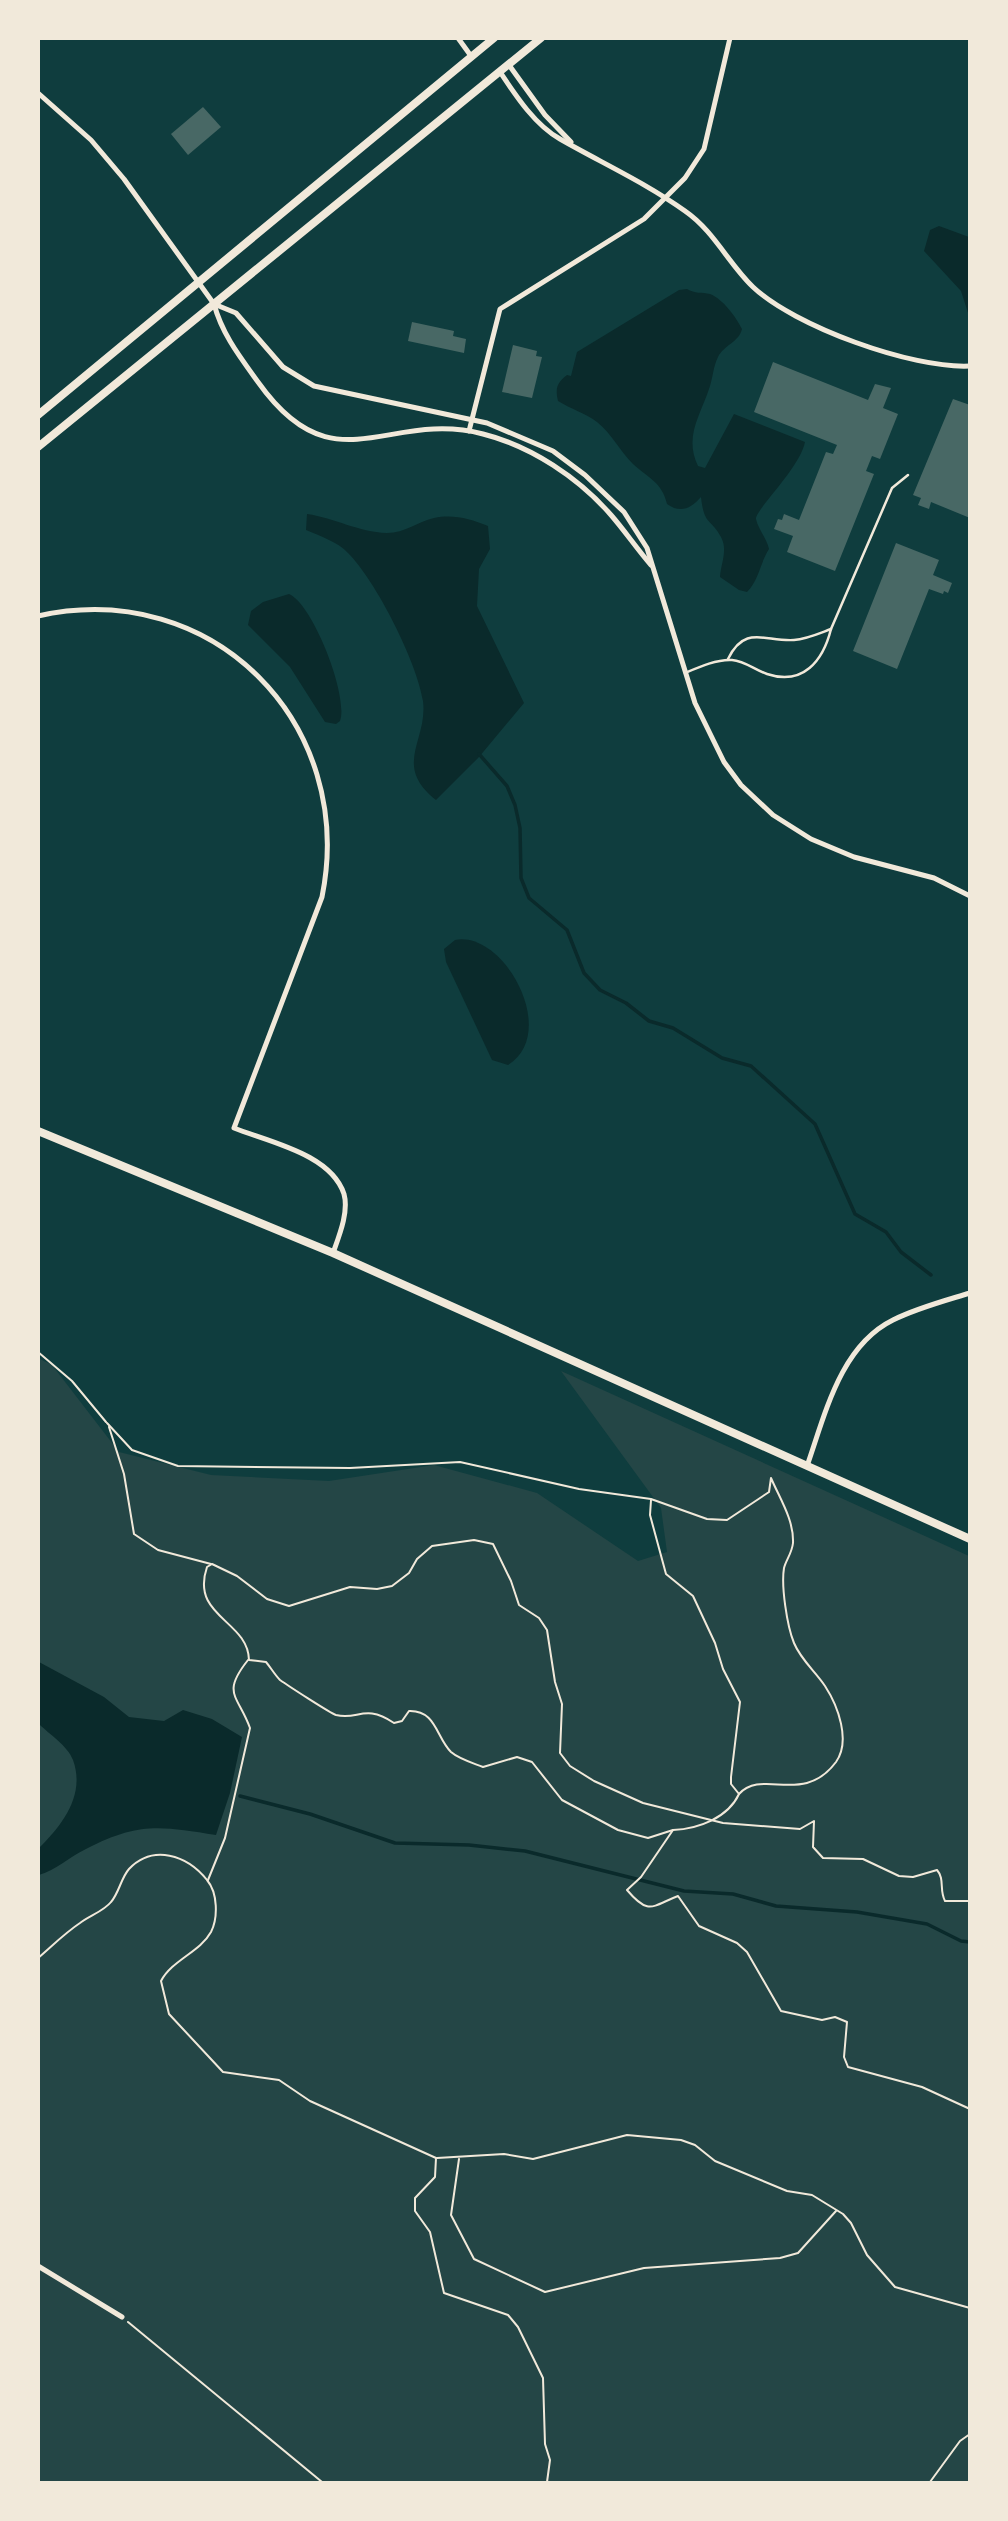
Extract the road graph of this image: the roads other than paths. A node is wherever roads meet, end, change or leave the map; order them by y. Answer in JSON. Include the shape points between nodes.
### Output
{"nodes":[{"id":1,"x":458,"y":38,"type":"edge"},
{"id":2,"x":494,"y":38,"type":"edge"},
{"id":3,"x":541,"y":38,"type":"edge"},
{"id":4,"x":730,"y":38,"type":"edge"},
{"id":5,"x":471,"y":56,"type":"junction"},
{"id":6,"x":509,"y":65,"type":"junction"},
{"id":7,"x":500,"y":72,"type":"junction"},
{"id":8,"x":38,"y":93,"type":"edge"},
{"id":9,"x":573,"y":145,"type":"junction"},
{"id":10,"x":664,"y":198,"type":"junction"},
{"id":11,"x":197,"y":284,"type":"junction"},
{"id":12,"x":214,"y":304,"type":"junction"},
{"id":13,"x":970,"y":366,"type":"edge"},
{"id":14,"x":38,"y":415,"type":"edge"},
{"id":15,"x":472,"y":419,"type":"junction"},
{"id":16,"x":469,"y":431,"type":"junction"},
{"id":17,"x":38,"y":447,"type":"edge"},
{"id":18,"x":908,"y":475,"type":"dead end"},
{"id":19,"x":651,"y":566,"type":"junction"},
{"id":20,"x":38,"y":616,"type":"edge"},
{"id":21,"x":831,"y":629,"type":"junction"},
{"id":22,"x":729,"y":659,"type":"junction"},
{"id":23,"x":685,"y":673,"type":"junction"},
{"id":24,"x":970,"y":896,"type":"edge"},
{"id":25,"x":38,"y":1131,"type":"edge"},
{"id":26,"x":333,"y":1252,"type":"junction"},
{"id":27,"x":970,"y":1293,"type":"edge"},
{"id":28,"x":807,"y":1466,"type":"junction"},
{"id":29,"x":970,"y":1539,"type":"edge"},
{"id":30,"x":38,"y":2266,"type":"edge"},
{"id":31,"x":122,"y":2317,"type":"road end"}],
"edges":[{"from":1,"to":5,"type":"street"},
{"from":2,"to":5,"type":"main road"},
{"from":3,"to":6,"type":"main road"},
{"from":4,"to":10,"type":"street","via":[[704,149],[685,178]]},
{"from":5,"to":11,"type":"main road"},
{"from":6,"to":7,"type":"main road"},
{"from":6,"to":9,"type":"street"},
{"from":7,"to":9,"type":"street","via":[[542,125]]},
{"from":7,"to":12,"type":"main road"},
{"from":8,"to":11,"type":"street","via":[[124,179]]},
{"from":9,"to":10,"type":"street"},
{"from":10,"to":13,"type":"street","via":[[697,219],[749,283],[790,315],[907,359]]},
{"from":10,"to":15,"type":"street","via":[[644,219],[502,307]]},
{"from":11,"to":12,"type":"street"},
{"from":11,"to":14,"type":"main road"},
{"from":12,"to":15,"type":"street","via":[[236,313],[282,367],[314,386]]},
{"from":12,"to":16,"type":"street","via":[[219,325],[256,380],[303,429],[342,441],[446,427]]},
{"from":12,"to":17,"type":"main road"},
{"from":15,"to":16,"type":"street"},
{"from":15,"to":19,"type":"street","via":[[536,442],[584,475],[624,512],[648,548]]},
{"from":16,"to":19,"type":"street","via":[[511,444],[561,471],[611,514]]},
{"from":18,"to":21,"type":"lane","via":[[892,488]]},
{"from":19,"to":23,"type":"street"},
{"from":20,"to":26,"type":"street","via":[[122,610],[152,615],[196,632],[238,659],[274,692],[312,755],[328,827],[323,897],[234,1128],[330,1170],[344,1195],[343,1223]]},
{"from":21,"to":22,"type":"lane","via":[[793,640],[745,639],[734,647]]},
{"from":21,"to":22,"type":"lane","via":[[826,650],[804,674],[768,674]]},
{"from":22,"to":23,"type":"lane"},
{"from":23,"to":24,"type":"street","via":[[724,762],[773,815],[835,850],[934,878]]},
{"from":25,"to":26,"type":"main road"},
{"from":26,"to":28,"type":"main road"},
{"from":27,"to":28,"type":"street","via":[[890,1321],[860,1347],[839,1379]]},
{"from":28,"to":29,"type":"main road"},
{"from":30,"to":31,"type":"street"}]}
